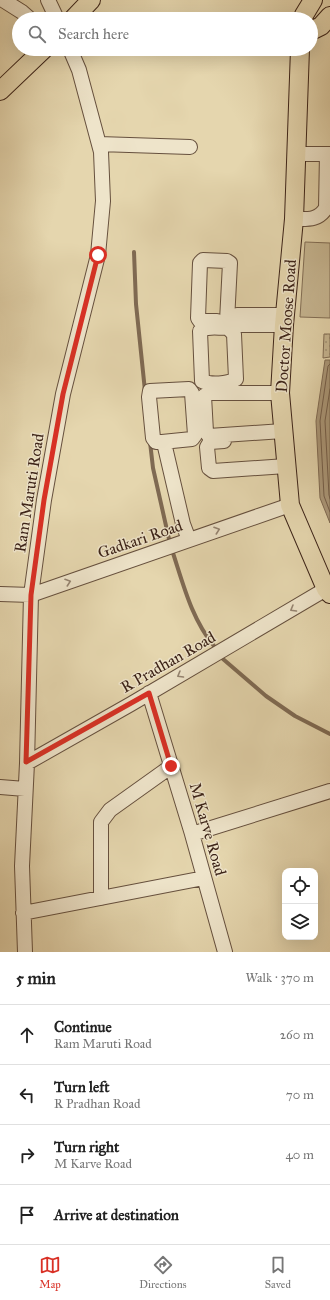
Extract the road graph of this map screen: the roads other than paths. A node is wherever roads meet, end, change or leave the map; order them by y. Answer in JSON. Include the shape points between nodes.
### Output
{"nodes":[{"id":1,"x":3,"y":0,"type":"edge"},
{"id":2,"x":48,"y":0,"type":"edge"},
{"id":3,"x":91,"y":0,"type":"edge"},
{"id":4,"x":314,"y":0,"type":"edge"},
{"id":5,"x":22,"y":12,"type":"edge"},
{"id":6,"x":54,"y":12,"type":"edge"},
{"id":7,"x":80,"y":12,"type":"edge"},
{"id":8,"x":306,"y":12,"type":"edge"},
{"id":9,"x":330,"y":16,"type":"edge"},
{"id":10,"x":318,"y":28,"type":"edge"},
{"id":11,"x":37,"y":56,"type":"edge"},
{"id":12,"x":73,"y":56,"type":"edge"},
{"id":13,"x":300,"y":56,"type":"edge"},
{"id":14,"x":0,"y":91,"type":"edge"},
{"id":15,"x":99,"y":144,"type":"junction"},
{"id":16,"x":190,"y":147,"type":"dead end"},
{"id":17,"x":295,"y":154,"type":"junction"},
{"id":18,"x":328,"y":154,"type":"edge"},
{"id":19,"x":294,"y":219,"type":"junction"},
{"id":20,"x":237,"y":283,"type":"dead end"},
{"id":21,"x":285,"y":320,"type":"junction"},
{"id":22,"x":232,"y":322,"type":"junction"},
{"id":23,"x":280,"y":393,"type":"junction"},
{"id":24,"x":283,"y":435,"type":"junction"},
{"id":25,"x":202,"y":442,"type":"dead end"},
{"id":26,"x":164,"y":444,"type":"junction"},
{"id":27,"x":286,"y":466,"type":"junction"},
{"id":28,"x":290,"y":505,"type":"junction"},
{"id":29,"x":188,"y":540,"type":"junction"},
{"id":30,"x":328,"y":592,"type":"edge"},
{"id":31,"x":0,"y":594,"type":"edge"},
{"id":32,"x":31,"y":595,"type":"junction"},
{"id":33,"x":149,"y":693,"type":"junction"},
{"id":34,"x":26,"y":762,"type":"junction"},
{"id":35,"x":166,"y":770,"type":"dead end"},
{"id":36,"x":0,"y":788,"type":"edge"},
{"id":37,"x":25,"y":789,"type":"junction"},
{"id":38,"x":330,"y":791,"type":"edge"},
{"id":39,"x":192,"y":834,"type":"junction"},
{"id":40,"x":204,"y":878,"type":"junction"},
{"id":41,"x":102,"y":898,"type":"junction"},
{"id":42,"x":23,"y":913,"type":"junction"},
{"id":43,"x":25,"y":952,"type":"edge"},
{"id":44,"x":225,"y":952,"type":"edge"}],
"edges":[{"from":1,"to":5,"type":"street"},
{"from":2,"to":6,"type":"street"},
{"from":3,"to":7,"type":"main road"},
{"from":4,"to":8,"type":"main road"},
{"from":9,"to":10,"type":"main road"},
{"from":11,"to":14,"type":"main road"},
{"from":12,"to":15,"type":"street","name":"Ram Maruti Road"},
{"from":13,"to":17,"type":"main road","name":"Doctor Moose Road"},
{"from":15,"to":16,"type":"street"},
{"from":15,"to":32,"type":"street","name":"Ram Maruti Road","via":[[103,201],[98,255],[63,394],[44,500]]},
{"from":17,"to":18,"type":"street"},
{"from":17,"to":19,"type":"main road","name":"Doctor Moose Road"},
{"from":18,"to":19,"type":"street","via":[[326,208],[323,214],[316,218]]},
{"from":19,"to":21,"type":"main road","name":"Doctor Moose Road"},
{"from":20,"to":22,"type":"street"},
{"from":21,"to":22,"type":"street"},
{"from":21,"to":23,"type":"main road","name":"Doctor Moose Road"},
{"from":22,"to":22,"type":"street","via":[[200,321],[198,318],[200,263],[203,260],[230,263]]},
{"from":23,"to":24,"type":"main road","name":"Doctor Moose Road"},
{"from":23,"to":24,"type":"street","via":[[209,393],[204,396],[206,432],[209,436]]},
{"from":24,"to":27,"type":"main road","name":"Doctor Moose Road"},
{"from":24,"to":27,"type":"street","via":[[210,442],[207,447],[209,468],[213,471]]},
{"from":25,"to":26,"type":"street"},
{"from":26,"to":26,"type":"street","via":[[156,442],[153,438],[150,391],[189,389],[192,393],[195,435],[192,439]]},
{"from":26,"to":29,"type":"street"},
{"from":27,"to":28,"type":"main road","name":"Doctor Moose Road"},
{"from":29,"to":28,"type":"street","name":"Gadkari Road","one_way":true},
{"from":28,"to":30,"type":"main road","name":"Doctor Moose Road"},
{"from":32,"to":29,"type":"street","name":"Gadkari Road","one_way":true},
{"from":30,"to":33,"type":"street","name":"R Pradhan Road","one_way":true},
{"from":31,"to":32,"type":"street","name":"Gadkari Road"},
{"from":32,"to":34,"type":"street","name":"Ram Maruti Road"},
{"from":33,"to":34,"type":"street","name":"R Pradhan Road"},
{"from":33,"to":39,"type":"street","name":"M Karve Road"},
{"from":34,"to":37,"type":"street","name":"Ram Maruti Road"},
{"from":35,"to":41,"type":"street","via":[[110,810],[101,822]]},
{"from":36,"to":37,"type":"street"},
{"from":37,"to":42,"type":"street","name":"Ram Maruti Road"},
{"from":38,"to":39,"type":"street"},
{"from":39,"to":40,"type":"street","name":"M Karve Road"},
{"from":40,"to":41,"type":"street"},
{"from":40,"to":44,"type":"street","name":"M Karve Road"},
{"from":41,"to":42,"type":"street"},
{"from":42,"to":43,"type":"street","name":"Ram Maruti Road"}]}
